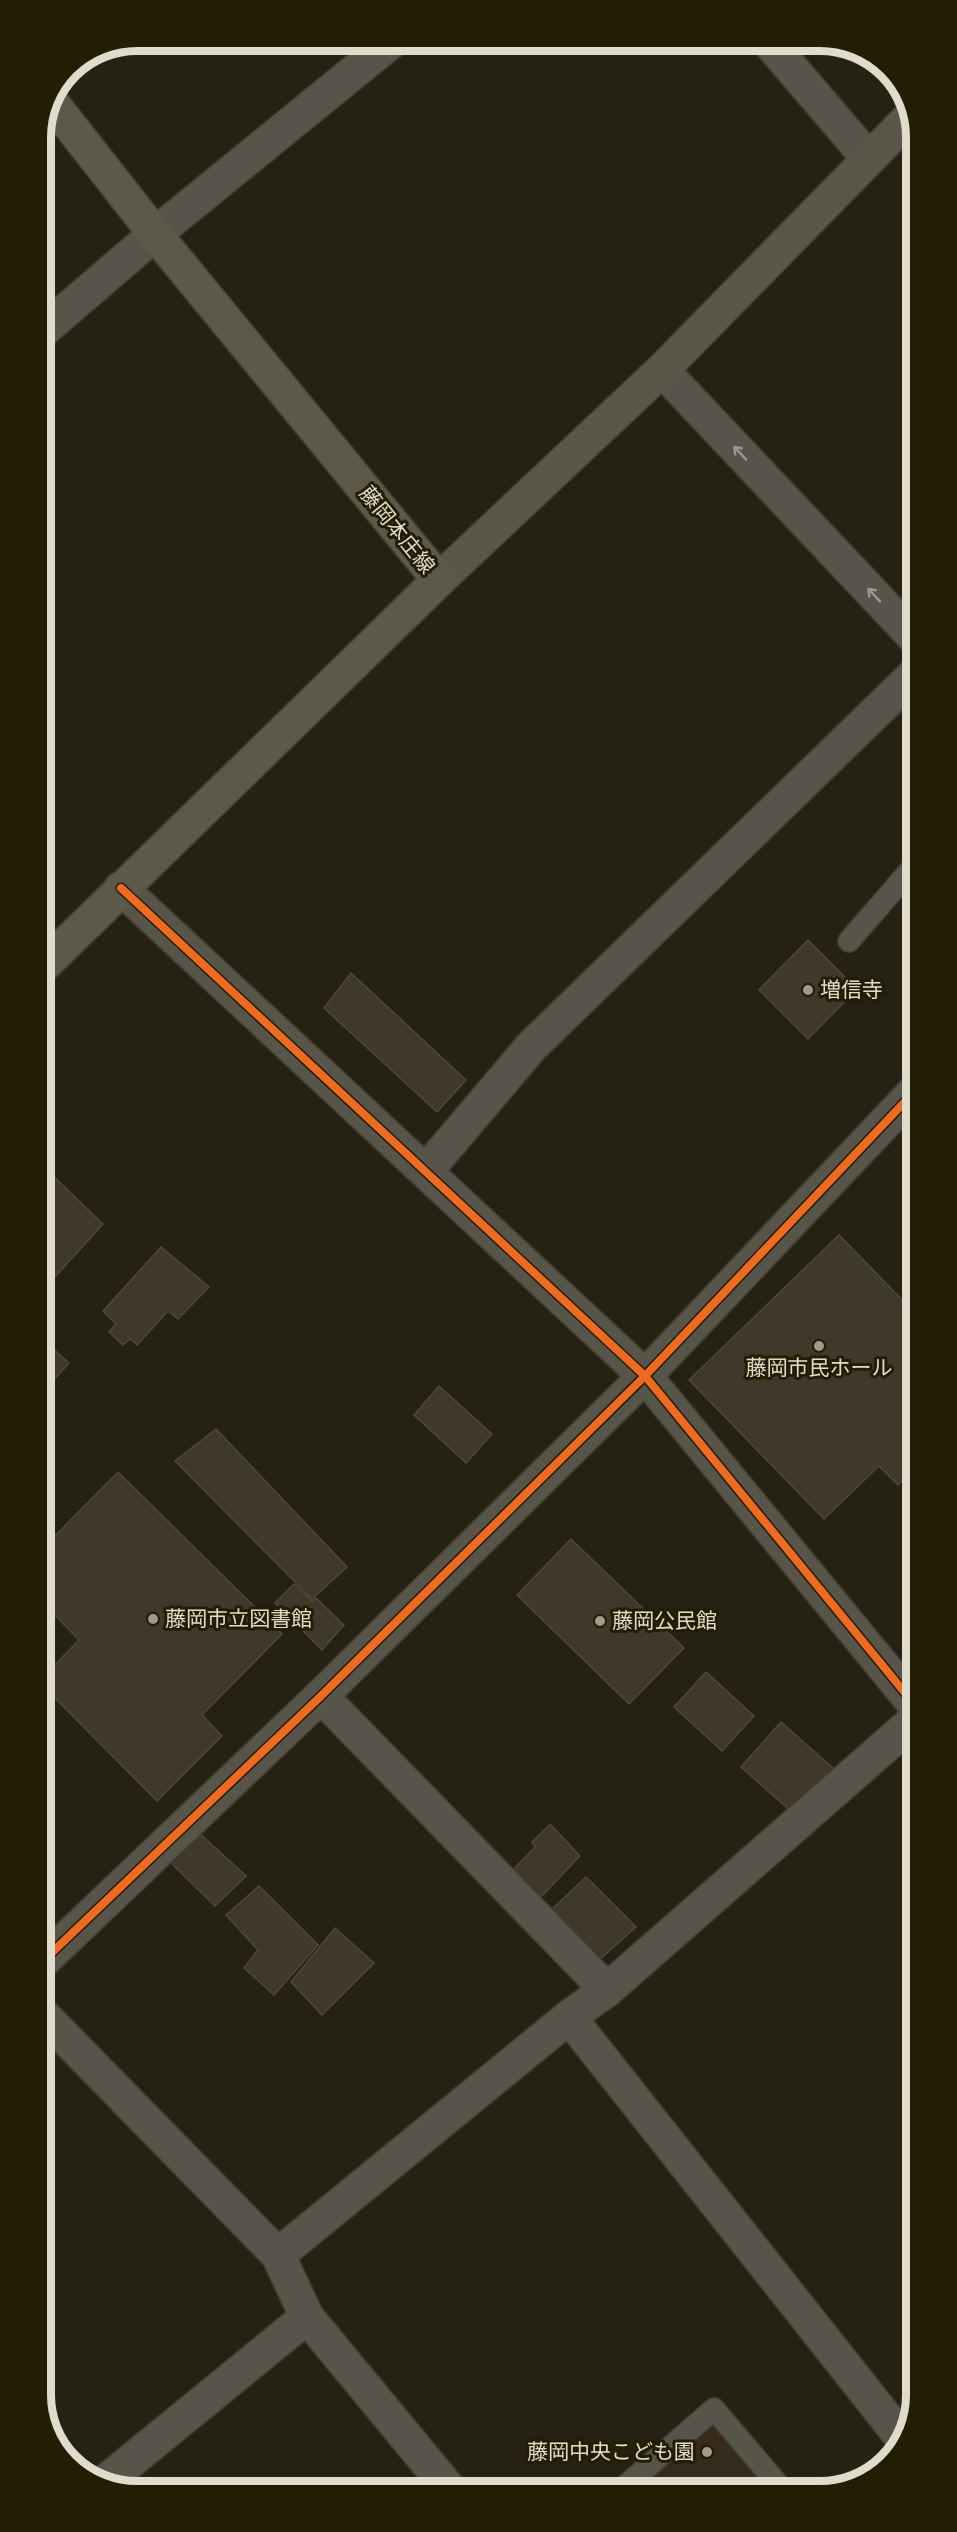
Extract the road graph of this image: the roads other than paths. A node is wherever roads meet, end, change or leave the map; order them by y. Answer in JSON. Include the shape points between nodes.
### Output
{"nodes":[{"id":1,"x":380,"y":51,"type":"edge"},
{"id":2,"x":777,"y":51,"type":"edge"},
{"id":3,"x":56,"y":108,"type":"edge"},
{"id":4,"x":905,"y":123,"type":"edge"},
{"id":5,"x":869,"y":159,"type":"junction"},
{"id":6,"x":155,"y":234,"type":"junction"},
{"id":7,"x":51,"y":323,"type":"edge"},
{"id":8,"x":662,"y":370,"type":"junction"},
{"id":9,"x":439,"y":580,"type":"junction"},
{"id":10,"x":906,"y":629,"type":"edge"},
{"id":11,"x":906,"y":683,"type":"edge"},
{"id":12,"x":906,"y":875,"type":"edge"},
{"id":13,"x":121,"y":888,"type":"junction"},
{"id":14,"x":849,"y":941,"type":"dead end"},
{"id":15,"x":51,"y":958,"type":"edge"},
{"id":16,"x":906,"y":1100,"type":"edge"},
{"id":17,"x":426,"y":1171,"type":"junction"},
{"id":18,"x":645,"y":1376,"type":"junction"},
{"id":19,"x":906,"y":1694,"type":"edge"},
{"id":20,"x":321,"y":1696,"type":"junction"},
{"id":21,"x":906,"y":1728,"type":"edge"},
{"id":22,"x":51,"y":1953,"type":"edge"},
{"id":23,"x":607,"y":1990,"type":"junction"},
{"id":24,"x":569,"y":2017,"type":"junction"},
{"id":25,"x":51,"y":2023,"type":"edge"},
{"id":26,"x":278,"y":2255,"type":"junction"},
{"id":27,"x":307,"y":2317,"type":"junction"},
{"id":28,"x":897,"y":2432,"type":"edge"},
{"id":29,"x":112,"y":2476,"type":"edge"},
{"id":30,"x":443,"y":2481,"type":"edge"},
{"id":31,"x":631,"y":2481,"type":"edge"},
{"id":32,"x":775,"y":2481,"type":"edge"}],
"edges":[{"from":1,"to":6,"type":"street"},
{"from":2,"to":5,"type":"street"},
{"from":3,"to":6,"type":"main road","name":"藤岡本庄線"},
{"from":4,"to":5,"type":"street"},
{"from":5,"to":8,"type":"street"},
{"from":6,"to":7,"type":"street"},
{"from":6,"to":9,"type":"main road","name":"藤岡本庄線"},
{"from":8,"to":9,"type":"street"},
{"from":10,"to":8,"type":"street","one_way":true},
{"from":9,"to":13,"type":"main road","name":"藤岡本庄線"},
{"from":11,"to":17,"type":"street","via":[[531,1047]]},
{"from":12,"to":14,"type":"lane"},
{"from":13,"to":15,"type":"main road","name":"藤岡本庄線"},
{"from":13,"to":17,"type":"street"},
{"from":16,"to":18,"type":"street"},
{"from":17,"to":18,"type":"street"},
{"from":18,"to":19,"type":"street"},
{"from":18,"to":20,"type":"street"},
{"from":20,"to":22,"type":"street"},
{"from":20,"to":23,"type":"street"},
{"from":21,"to":23,"type":"street"},
{"from":23,"to":24,"type":"street"},
{"from":24,"to":26,"type":"street"},
{"from":24,"to":28,"type":"street"},
{"from":25,"to":26,"type":"street"},
{"from":26,"to":27,"type":"street"},
{"from":27,"to":29,"type":"street"},
{"from":27,"to":30,"type":"street"},
{"from":31,"to":32,"type":"lane","via":[[714,2409]]}]}
